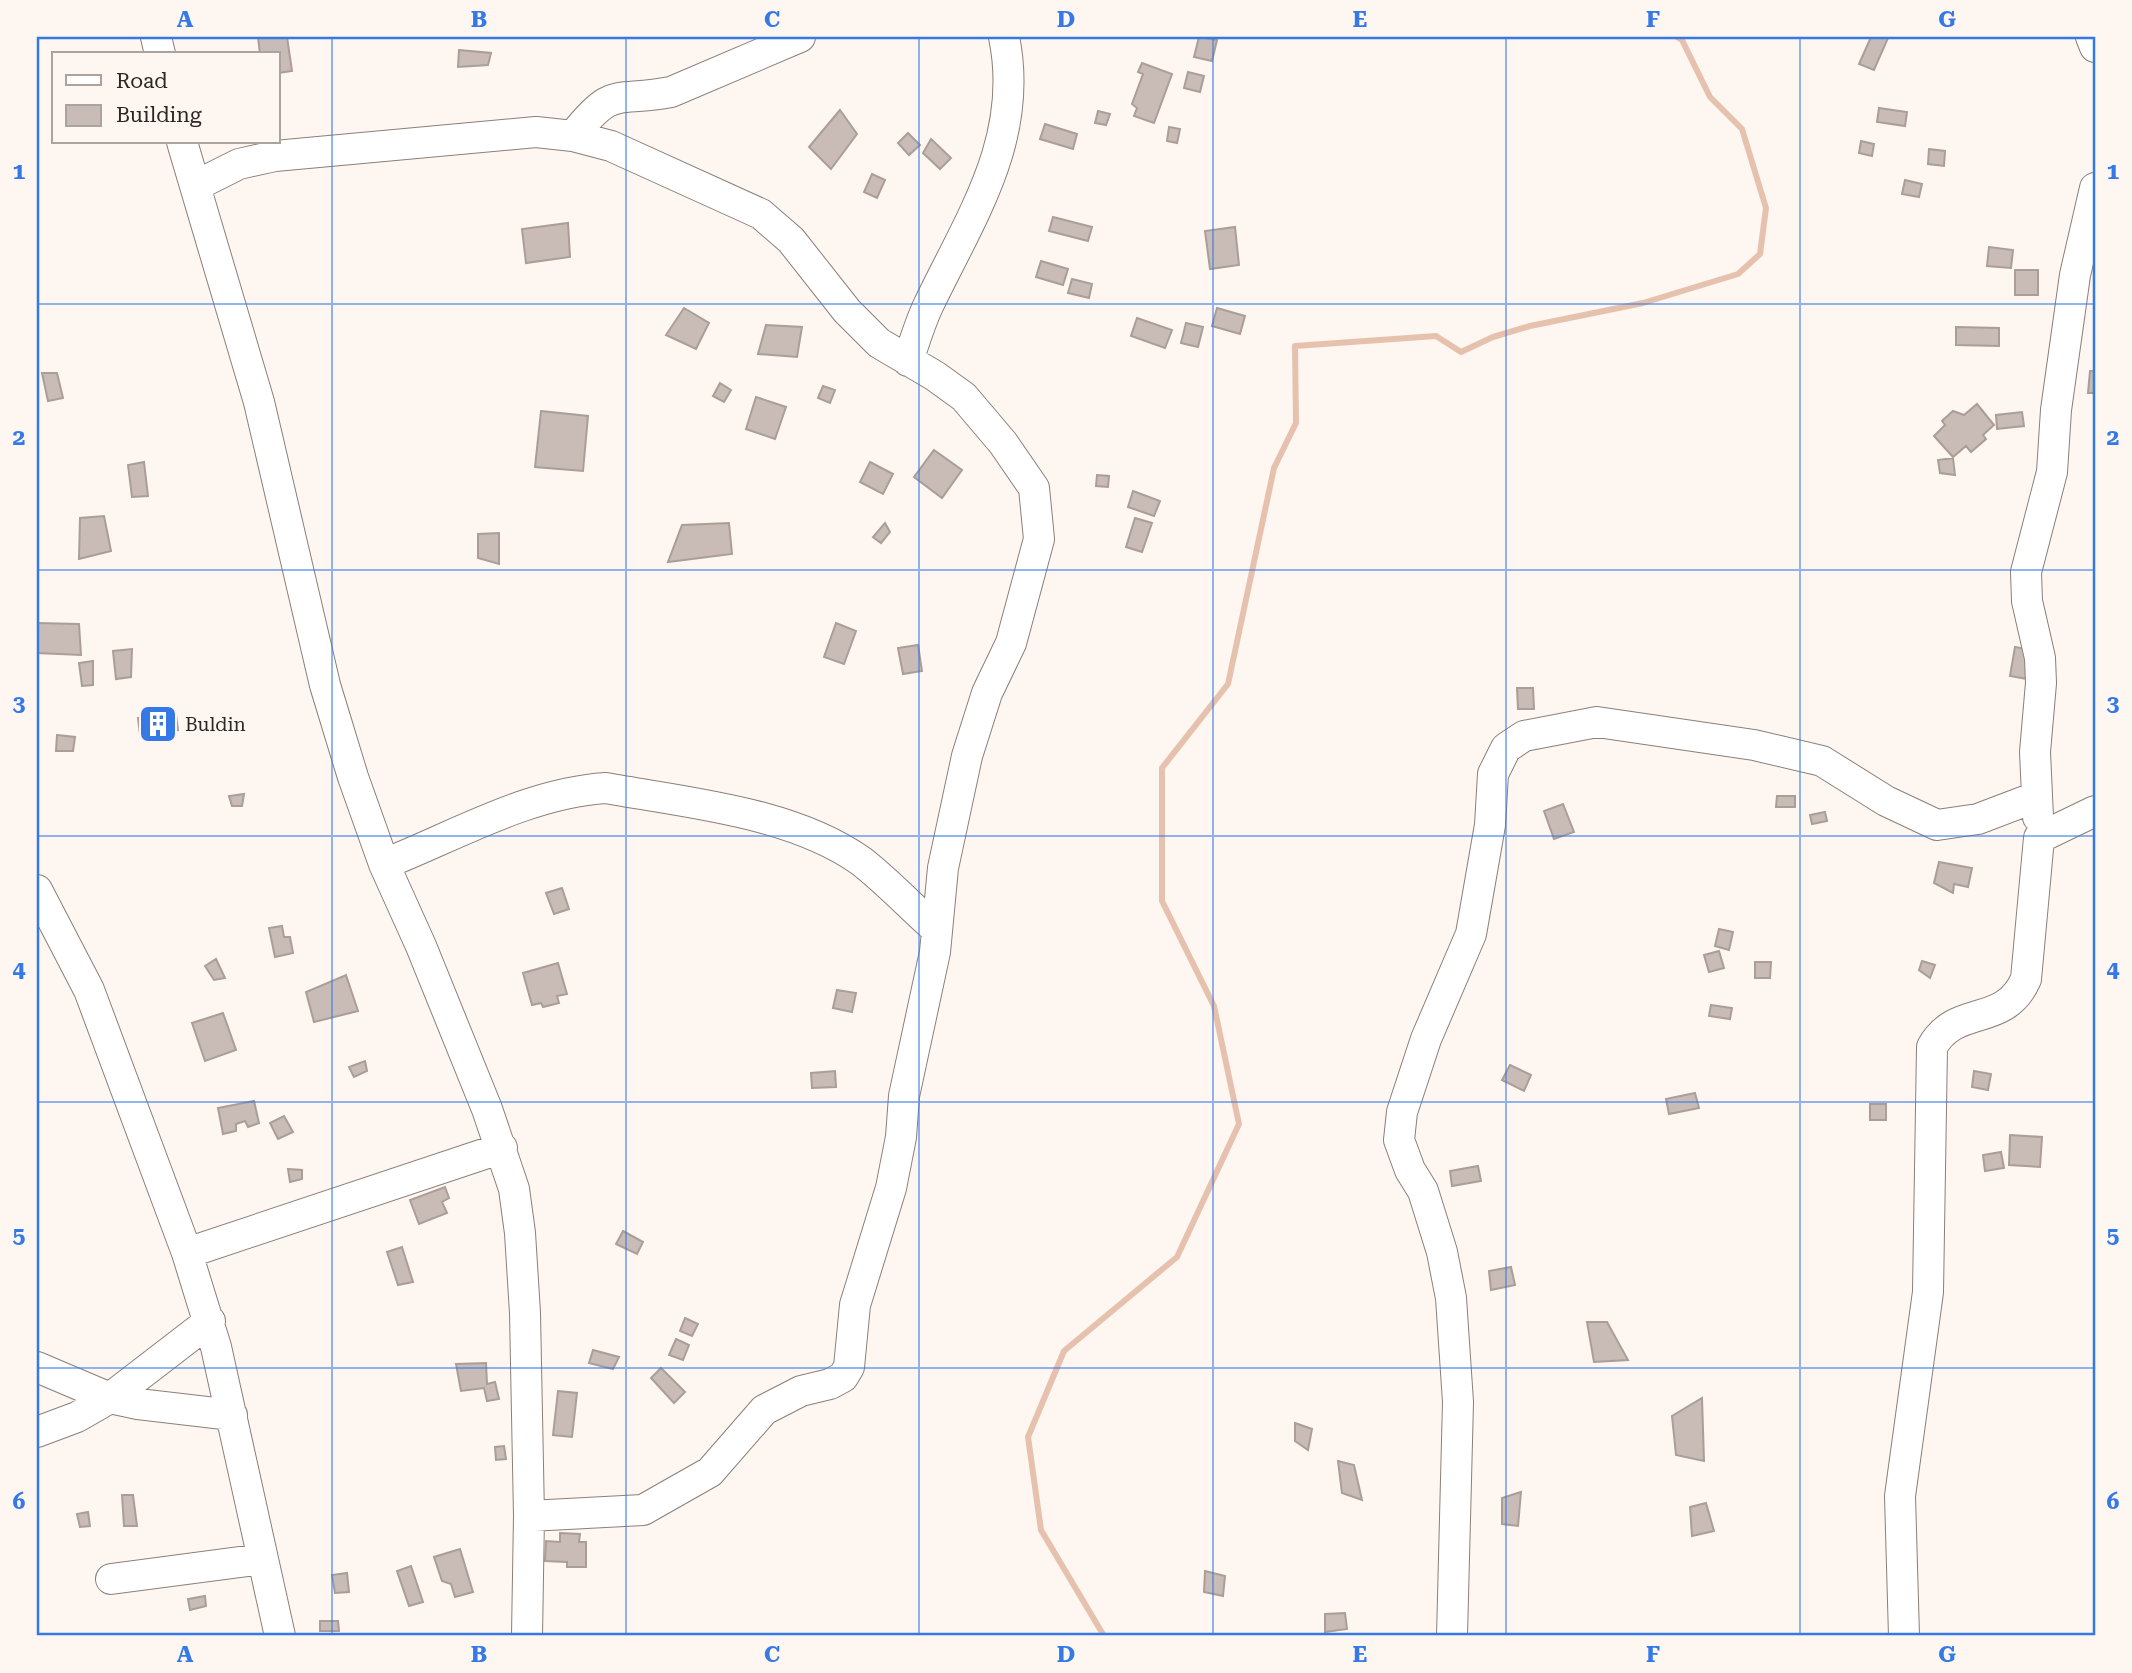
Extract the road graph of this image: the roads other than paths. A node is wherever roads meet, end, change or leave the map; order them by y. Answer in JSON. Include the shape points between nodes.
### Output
{"nodes":[{"id":1,"x":800,"y":37,"type":"edge"},
{"id":2,"x":1004,"y":37,"type":"edge"},
{"id":3,"x":2091,"y":37,"type":"edge"},
{"id":4,"x":2095,"y":47,"type":"edge"},
{"id":5,"x":573,"y":136,"type":"junction"},
{"id":6,"x":183,"y":144,"type":"edge"},
{"id":7,"x":195,"y":186,"type":"junction"},
{"id":8,"x":2093,"y":202,"type":"edge"},
{"id":9,"x":908,"y":361,"type":"junction"},
{"id":10,"x":2036,"y":797,"type":"junction"},
{"id":11,"x":2095,"y":811,"type":"edge"},
{"id":12,"x":2039,"y":838,"type":"junction"},
{"id":13,"x":384,"y":864,"type":"junction"},
{"id":14,"x":38,"y":894,"type":"edge"},
{"id":15,"x":936,"y":929,"type":"junction"},
{"id":16,"x":502,"y":1148,"type":"junction"},
{"id":17,"x":187,"y":1253,"type":"junction"},
{"id":18,"x":209,"y":1321,"type":"junction"},
{"id":19,"x":37,"y":1367,"type":"edge"},
{"id":20,"x":110,"y":1398,"type":"junction"},
{"id":21,"x":232,"y":1415,"type":"junction"},
{"id":22,"x":37,"y":1432,"type":"edge"},
{"id":23,"x":529,"y":1516,"type":"junction"},
{"id":24,"x":262,"y":1559,"type":"junction"},
{"id":25,"x":111,"y":1578,"type":"dead end"},
{"id":26,"x":280,"y":1636,"type":"edge"},
{"id":27,"x":527,"y":1636,"type":"edge"},
{"id":28,"x":1452,"y":1636,"type":"edge"},
{"id":29,"x":1904,"y":1636,"type":"edge"}],
"edges":[{"from":1,"to":5,"type":"street","via":[[671,92],[608,100],[596,106]]},
{"from":2,"to":9,"type":"street","via":[[1008,115],[988,189],[927,308]]},
{"from":3,"to":4,"type":"street"},
{"from":5,"to":7,"type":"street","via":[[536,132],[267,157],[239,164]]},
{"from":5,"to":9,"type":"street","via":[[611,146],[761,214],[790,240],[879,343]]},
{"from":6,"to":7,"type":"street"},
{"from":7,"to":13,"type":"street","via":[[259,402],[326,685]]},
{"from":8,"to":10,"type":"street","via":[[2056,410],[2052,472],[2026,572],[2027,601],[2040,658]]},
{"from":9,"to":15,"type":"street","via":[[964,397],[1034,488],[1039,514],[1039,539],[1024,604],[967,756],[943,867]]},
{"from":10,"to":12,"type":"street"},
{"from":10,"to":28,"type":"street","via":[[1978,819],[1937,825],[1886,801],[1822,761],[1754,746],[1597,722],[1524,736],[1506,748],[1493,774],[1490,825],[1471,934],[1426,1039],[1402,1112],[1399,1140],[1423,1191],[1451,1298],[1458,1402]]},
{"from":11,"to":12,"type":"street"},
{"from":12,"to":29,"type":"street","via":[[2026,979],[2020,993],[2008,1006],[1948,1026],[1932,1047],[1928,1292],[1900,1496]]},
{"from":13,"to":15,"type":"street","via":[[513,810],[586,789],[606,788],[759,815],[822,839],[861,862]]},
{"from":13,"to":16,"type":"street"},
{"from":14,"to":17,"type":"street","via":[[89,990]]},
{"from":15,"to":23,"type":"street","via":[[891,1188],[855,1305],[849,1367],[843,1377],[781,1399],[764,1410],[710,1472],[643,1510]]},
{"from":16,"to":17,"type":"street"},
{"from":16,"to":23,"type":"street","via":[[520,1233]]},
{"from":17,"to":18,"type":"street"},
{"from":18,"to":20,"type":"street"},
{"from":18,"to":21,"type":"street"},
{"from":19,"to":20,"type":"street"},
{"from":20,"to":21,"type":"street"},
{"from":20,"to":22,"type":"street"},
{"from":21,"to":24,"type":"street"},
{"from":23,"to":27,"type":"street"},
{"from":24,"to":25,"type":"street"},
{"from":24,"to":26,"type":"street"}]}
